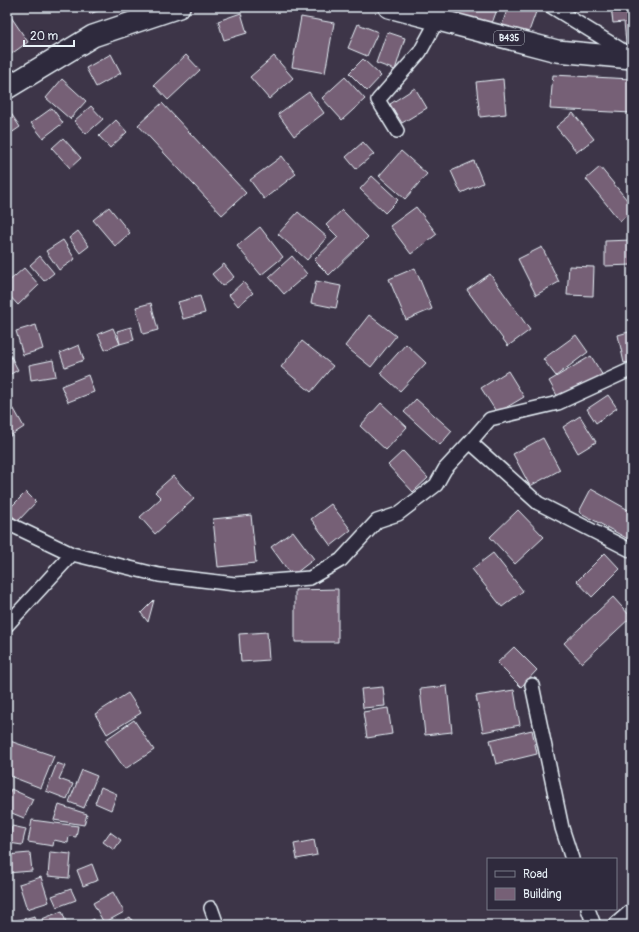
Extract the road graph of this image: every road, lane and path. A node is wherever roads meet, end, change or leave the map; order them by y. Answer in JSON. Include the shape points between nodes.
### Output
{"nodes":[{"id":1,"x":179,"y":7,"type":"edge"},
{"id":2,"x":389,"y":7,"type":"edge"},
{"id":3,"x":552,"y":7,"type":"edge"},
{"id":4,"x":438,"y":19,"type":"junction"},
{"id":5,"x":632,"y":57,"type":"edge"},
{"id":6,"x":7,"y":88,"type":"edge"},
{"id":7,"x":397,"y":131,"type":"dead end"},
{"id":8,"x":632,"y":369,"type":"edge"},
{"id":9,"x":470,"y":442,"type":"junction"},
{"id":10,"x":7,"y":523,"type":"edge"},
{"id":11,"x":632,"y":551,"type":"edge"},
{"id":12,"x":72,"y":554,"type":"junction"},
{"id":13,"x":7,"y":625,"type":"edge"},
{"id":14,"x":532,"y":685,"type":"dead end"},
{"id":15,"x":572,"y":858,"type":"edge"},
{"id":16,"x":211,"y":908,"type":"dead end"},
{"id":17,"x":588,"y":910,"type":"edge"},
{"id":18,"x":217,"y":925,"type":"edge"},
{"id":19,"x":594,"y":925,"type":"edge"}],
"edges":[{"from":1,"to":6,"type":"main road","via":[[93,36]]},
{"from":2,"to":4,"type":"main road","number":"B435"},
{"from":3,"to":5,"type":"street"},
{"from":4,"to":5,"type":"main road","number":"B435","via":[[557,51]]},
{"from":4,"to":7,"type":"street","via":[[420,52],[378,100]]},
{"from":8,"to":9,"type":"street","via":[[558,403],[490,419]]},
{"from":9,"to":11,"type":"street","via":[[538,503]]},
{"from":9,"to":12,"type":"street","via":[[445,469],[436,484],[398,514],[377,521],[341,560],[310,578],[235,584],[160,575]]},
{"from":10,"to":12,"type":"street"},
{"from":12,"to":13,"type":"street"},
{"from":14,"to":15,"type":"street","via":[[562,828]]},
{"from":16,"to":18,"type":"street"},
{"from":17,"to":19,"type":"street"}]}
